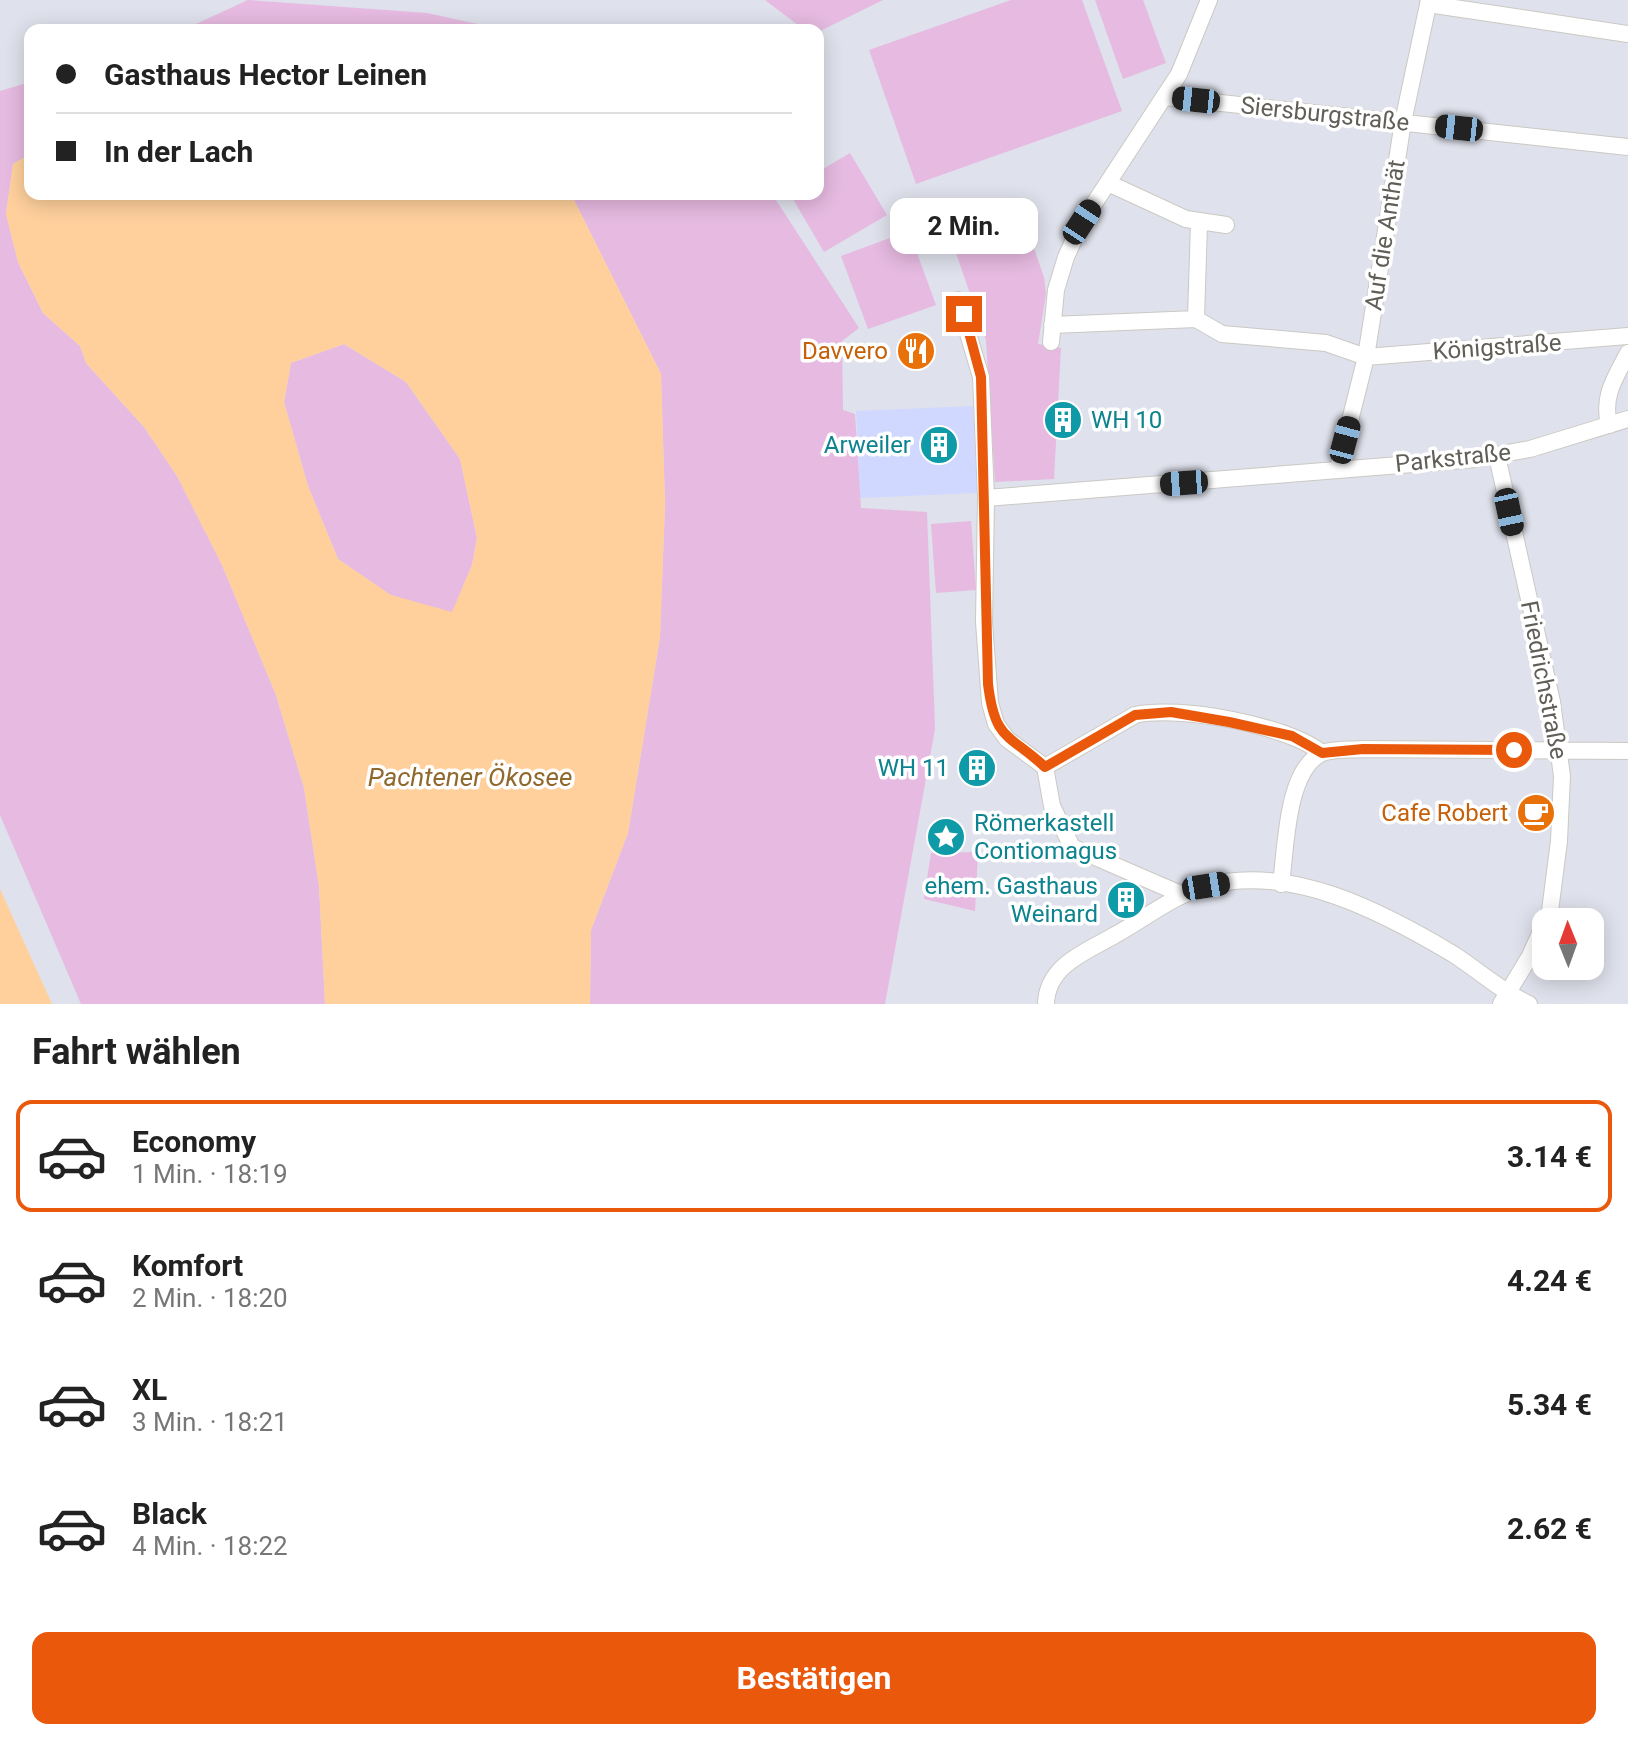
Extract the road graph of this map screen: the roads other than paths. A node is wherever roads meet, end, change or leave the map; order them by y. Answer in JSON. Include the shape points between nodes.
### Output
{"nodes":[{"id":1,"x":1209,"y":0,"type":"edge"},
{"id":2,"x":1429,"y":2,"type":"edge"},
{"id":3,"x":1628,"y":34,"type":"edge"},
{"id":4,"x":1166,"y":97,"type":"junction"},
{"id":5,"x":1403,"y":122,"type":"junction"},
{"id":6,"x":1628,"y":147,"type":"edge"},
{"id":7,"x":1108,"y":183,"type":"junction"},
{"id":8,"x":1199,"y":223,"type":"junction"},
{"id":9,"x":1226,"y":225,"type":"dead end"},
{"id":10,"x":958,"y":300,"type":"dead end"},
{"id":11,"x":1196,"y":319,"type":"junction"},
{"id":12,"x":1628,"y":336,"type":"edge"},
{"id":13,"x":1628,"y":353,"type":"edge"},
{"id":14,"x":1366,"y":357,"type":"junction"},
{"id":15,"x":1628,"y":419,"type":"edge"},
{"id":16,"x":1609,"y":425,"type":"junction"},
{"id":17,"x":1497,"y":456,"type":"junction"},
{"id":18,"x":1338,"y":468,"type":"junction"},
{"id":19,"x":986,"y":498,"type":"junction"},
{"id":20,"x":1560,"y":751,"type":"junction"},
{"id":21,"x":1628,"y":751,"type":"edge"},
{"id":22,"x":1322,"y":753,"type":"junction"},
{"id":23,"x":1045,"y":767,"type":"junction"},
{"id":24,"x":1281,"y":884,"type":"junction"},
{"id":25,"x":1183,"y":895,"type":"junction"},
{"id":26,"x":1046,"y":997,"type":"edge"},
{"id":27,"x":1504,"y":998,"type":"edge"},
{"id":28,"x":1529,"y":1004,"type":"edge"}],
"edges":[{"from":1,"to":4,"type":"street"},
{"from":2,"to":3,"type":"street"},
{"from":2,"to":5,"type":"street","name":"Auf die Anthät"},
{"from":4,"to":5,"type":"street","name":"Siersburgstraße"},
{"from":4,"to":7,"type":"street"},
{"from":5,"to":6,"type":"street","name":"Siersburgstraße"},
{"from":5,"to":14,"type":"street","name":"Auf die Anthät"},
{"from":7,"to":8,"type":"street"},
{"from":7,"to":11,"type":"street","via":[[1066,257],[1052,333]]},
{"from":8,"to":9,"type":"street"},
{"from":8,"to":11,"type":"street"},
{"from":10,"to":19,"type":"street","via":[[981,377]]},
{"from":11,"to":14,"type":"street","via":[[1222,334],[1326,343]]},
{"from":12,"to":14,"type":"street","name":"Königstraße"},
{"from":13,"to":16,"type":"street","via":[[1607,393]]},
{"from":14,"to":18,"type":"street","name":"Auf die Anthät"},
{"from":15,"to":16,"type":"street","name":"Parkstraße"},
{"from":16,"to":17,"type":"street","name":"Parkstraße"},
{"from":17,"to":18,"type":"street","name":"Parkstraße"},
{"from":17,"to":20,"type":"street","name":"Friedrichstraße"},
{"from":18,"to":19,"type":"street","name":"Parkstraße"},
{"from":19,"to":23,"type":"street","via":[[984,607],[990,703],[1007,739]]},
{"from":20,"to":21,"type":"street"},
{"from":20,"to":22,"type":"street"},
{"from":20,"to":27,"type":"street","name":"Friedrichstraße","via":[[1562,801],[1550,911]]},
{"from":22,"to":23,"type":"street","via":[[1292,736],[1151,711]]},
{"from":22,"to":24,"type":"street","via":[[1298,780]]},
{"from":23,"to":25,"type":"street","via":[[1052,806],[1072,847]]},
{"from":24,"to":25,"type":"street","via":[[1231,882]]},
{"from":24,"to":27,"type":"street","via":[[1322,892],[1424,937]]},
{"from":25,"to":26,"type":"street","via":[[1067,963],[1052,978]]},
{"from":27,"to":28,"type":"street"}]}
